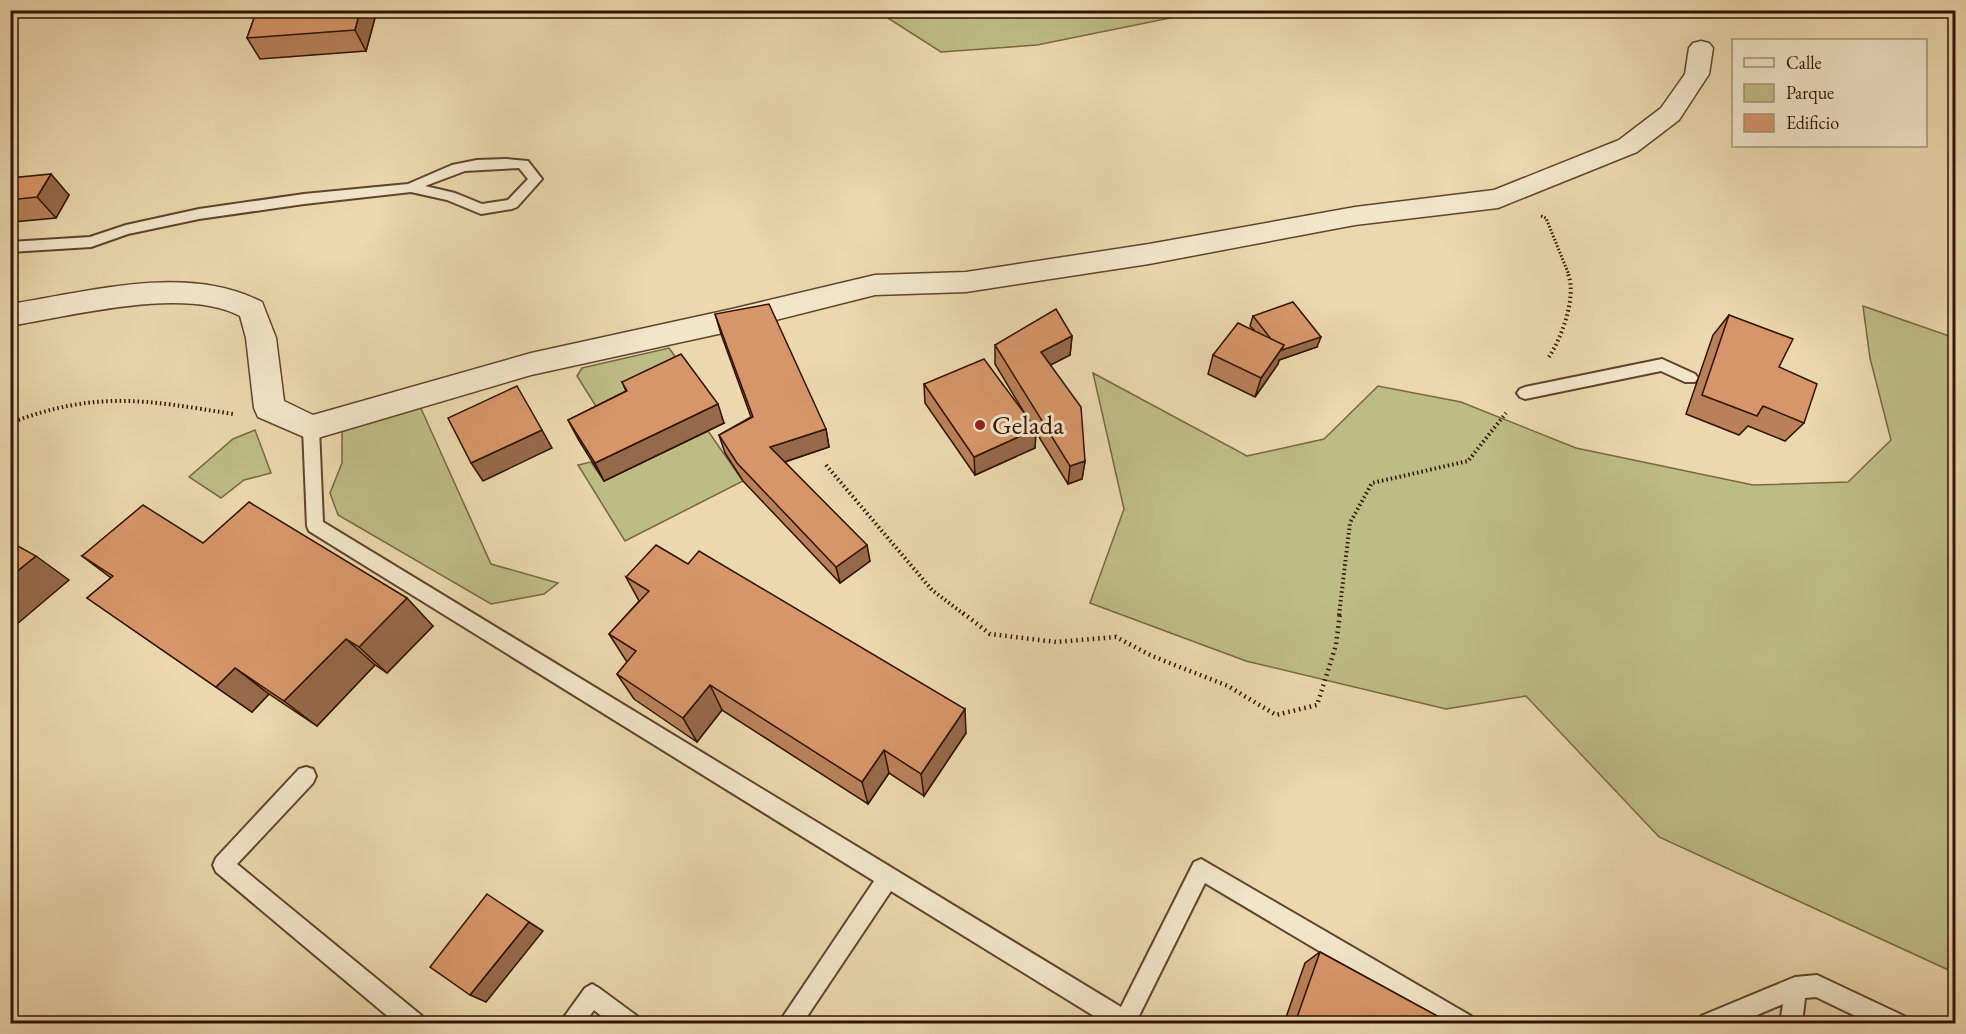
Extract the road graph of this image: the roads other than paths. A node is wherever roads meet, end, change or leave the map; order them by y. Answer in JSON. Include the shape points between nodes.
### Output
{"nodes":[{"id":1,"x":1701,"y":48,"type":"dead end"},
{"id":2,"x":411,"y":188,"type":"junction"},
{"id":3,"x":10,"y":247,"type":"edge"},
{"id":4,"x":10,"y":315,"type":"edge"},
{"id":5,"x":1690,"y":378,"type":"dead end"},
{"id":6,"x":1525,"y":393,"type":"road end"},
{"id":7,"x":311,"y":428,"type":"junction"},
{"id":8,"x":306,"y":776,"type":"dead end"},
{"id":9,"x":888,"y":878,"type":"junction"},
{"id":10,"x":1794,"y":988,"type":"junction"},
{"id":11,"x":414,"y":1023,"type":"edge"},
{"id":12,"x":570,"y":1023,"type":"edge"},
{"id":13,"x":629,"y":1023,"type":"edge"},
{"id":14,"x":789,"y":1023,"type":"edge"},
{"id":15,"x":1126,"y":1023,"type":"edge"},
{"id":16,"x":1463,"y":1023,"type":"edge"},
{"id":17,"x":1709,"y":1023,"type":"edge"},
{"id":18,"x":1791,"y":1023,"type":"edge"},
{"id":19,"x":1896,"y":1023,"type":"edge"}],
"edges":[{"from":1,"to":7,"type":"street","via":[[1697,74],[1670,114],[1628,146],[1498,199],[1355,216],[1149,255],[966,282],[875,285],[531,364]]},
{"from":2,"to":2,"type":"lane","via":[[450,196],[481,209],[512,204],[535,179],[523,164],[477,163],[437,173]]},
{"from":2,"to":3,"type":"lane","via":[[198,214],[91,242]]},
{"from":4,"to":7,"type":"street","via":[[145,295],[229,298],[252,310],[261,338],[269,408]]},
{"from":5,"to":6,"type":"lane","via":[[1662,365]]},
{"from":7,"to":9,"type":"lane","via":[[315,526]]},
{"from":8,"to":11,"type":"lane","via":[[223,865]]},
{"from":9,"to":14,"type":"lane"},
{"from":9,"to":15,"type":"lane"},
{"from":10,"to":17,"type":"lane"},
{"from":10,"to":18,"type":"lane"},
{"from":10,"to":19,"type":"lane","via":[[1817,986]]},
{"from":12,"to":13,"type":"lane","via":[[592,996]]},
{"from":15,"to":16,"type":"lane","via":[[1201,869]]}]}
